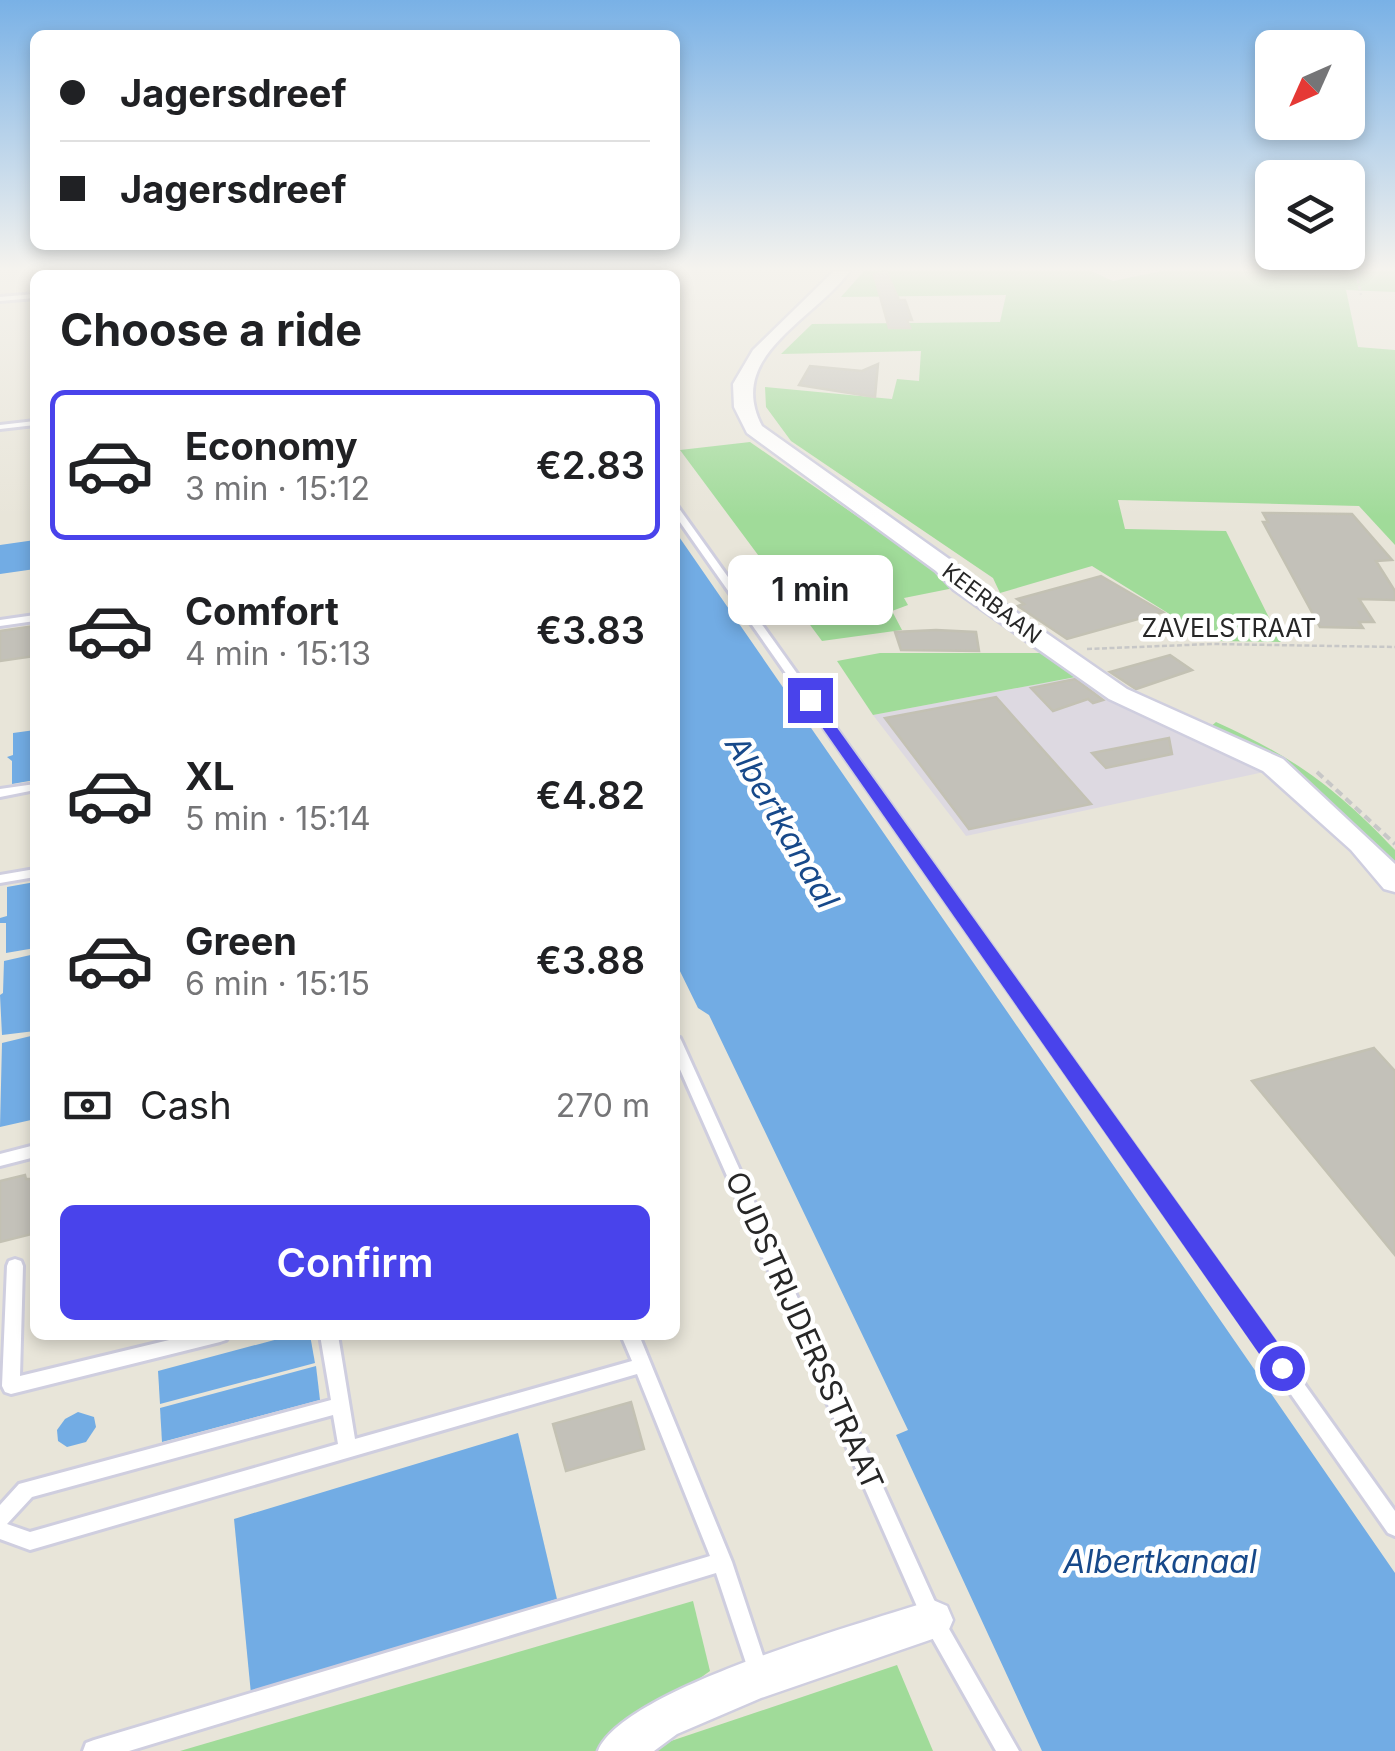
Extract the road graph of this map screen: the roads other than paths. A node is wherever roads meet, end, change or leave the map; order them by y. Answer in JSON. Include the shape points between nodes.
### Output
{"nodes":[{"id":1,"x":761,"y":353,"type":"edge"},
{"id":2,"x":30,"y":424,"type":"edge"},
{"id":3,"x":0,"y":427,"type":"edge"},
{"id":4,"x":680,"y":516,"type":"edge"},
{"id":5,"x":30,"y":619,"type":"edge"},
{"id":6,"x":0,"y":623,"type":"edge"},
{"id":7,"x":30,"y":788,"type":"edge"},
{"id":8,"x":0,"y":793,"type":"edge"},
{"id":9,"x":30,"y":874,"type":"edge"},
{"id":10,"x":0,"y":879,"type":"edge"},
{"id":11,"x":1395,"y":882,"type":"edge"},
{"id":12,"x":680,"y":1053,"type":"edge"},
{"id":13,"x":30,"y":1151,"type":"edge"},
{"id":14,"x":0,"y":1160,"type":"edge"},
{"id":15,"x":15,"y":1266,"type":"dead end"},
{"id":16,"x":200,"y":1340,"type":"edge"},
{"id":17,"x":330,"y":1340,"type":"edge"},
{"id":18,"x":632,"y":1340,"type":"edge"},
{"id":19,"x":640,"y":1366,"type":"junction"},
{"id":20,"x":338,"y":1406,"type":"junction"},
{"id":21,"x":348,"y":1450,"type":"junction"},
{"id":22,"x":0,"y":1518,"type":"edge"},
{"id":23,"x":1395,"y":1527,"type":"edge"},
{"id":24,"x":0,"y":1530,"type":"edge"},
{"id":25,"x":722,"y":1562,"type":"junction"},
{"id":26,"x":934,"y":1620,"type":"junction"},
{"id":27,"x":760,"y":1678,"type":"junction"},
{"id":28,"x":94,"y":1751,"type":"edge"},
{"id":29,"x":619,"y":1751,"type":"edge"},
{"id":30,"x":1008,"y":1751,"type":"edge"}],
"edges":[{"from":1,"to":11,"type":"street","name":"KEERBAAN","via":[[742,384],[754,429],[1118,694],[1273,765]]},
{"from":2,"to":3,"type":"lane"},
{"from":4,"to":23,"type":"lane"},
{"from":5,"to":6,"type":"lane"},
{"from":7,"to":8,"type":"lane"},
{"from":9,"to":10,"type":"lane"},
{"from":12,"to":26,"type":"lane","name":"OUDSTRIJDERSSTRAAT"},
{"from":13,"to":14,"type":"lane"},
{"from":15,"to":16,"type":"lane","via":[[11,1386]]},
{"from":17,"to":20,"type":"lane"},
{"from":18,"to":19,"type":"lane"},
{"from":19,"to":21,"type":"lane"},
{"from":19,"to":25,"type":"lane"},
{"from":20,"to":21,"type":"lane"},
{"from":20,"to":22,"type":"lane","via":[[26,1490]]},
{"from":21,"to":24,"type":"lane","via":[[30,1541]]},
{"from":25,"to":27,"type":"lane"},
{"from":25,"to":28,"type":"lane"},
{"from":26,"to":27,"type":"street"},
{"from":26,"to":30,"type":"lane","name":"OUDSTRIJDERSSTRAAT"},
{"from":27,"to":29,"type":"street","via":[[662,1718]]}]}
